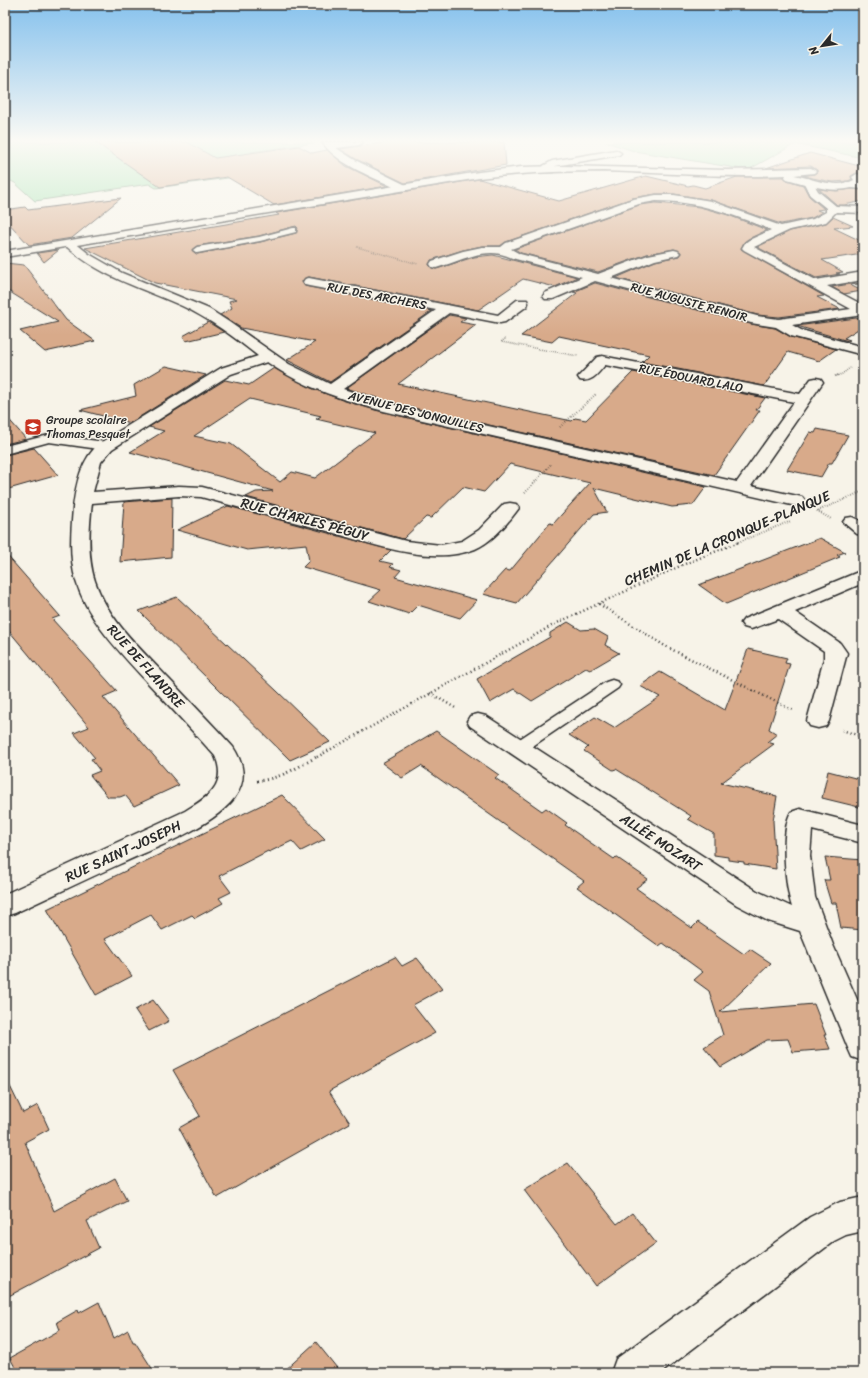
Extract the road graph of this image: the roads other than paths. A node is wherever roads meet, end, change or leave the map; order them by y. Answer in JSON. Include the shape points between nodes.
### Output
{"nodes":[{"id":1,"x":295,"y":206,"type":"edge"},
{"id":2,"x":624,"y":206,"type":"edge"},
{"id":3,"x":716,"y":206,"type":"edge"},
{"id":4,"x":829,"y":206,"type":"edge"},
{"id":5,"x":832,"y":209,"type":"junction"},
{"id":6,"x":863,"y":210,"type":"edge"},
{"id":7,"x":292,"y":230,"type":"dead end"},
{"id":8,"x":782,"y":230,"type":"junction"},
{"id":9,"x":70,"y":244,"type":"junction"},
{"id":10,"x":197,"y":250,"type":"dead end"},
{"id":11,"x":504,"y":250,"type":"junction"},
{"id":12,"x":674,"y":253,"type":"dead end"},
{"id":13,"x":5,"y":254,"type":"edge"},
{"id":14,"x":436,"y":264,"type":"road end"},
{"id":15,"x":863,"y":276,"type":"edge"},
{"id":16,"x":596,"y":278,"type":"junction"},
{"id":17,"x":309,"y":282,"type":"dead end"},
{"id":18,"x":814,"y":284,"type":"junction"},
{"id":19,"x":549,"y":296,"type":"dead end"},
{"id":20,"x":522,"y":303,"type":"dead end"},
{"id":21,"x":446,"y":309,"type":"junction"},
{"id":22,"x":863,"y":311,"type":"edge"},
{"id":23,"x":779,"y":323,"type":"junction"},
{"id":24,"x":863,"y":351,"type":"edge"},
{"id":25,"x":270,"y":357,"type":"junction"},
{"id":26,"x":585,"y":377,"type":"dead end"},
{"id":27,"x":816,"y":382,"type":"road end"},
{"id":28,"x":332,"y":389,"type":"junction"},
{"id":29,"x":803,"y":399,"type":"junction"},
{"id":30,"x":106,"y":446,"type":"junction"},
{"id":31,"x":5,"y":450,"type":"edge"},
{"id":32,"x":742,"y":487,"type":"junction"},
{"id":33,"x":84,"y":498,"type":"junction"},
{"id":34,"x":796,"y":500,"type":"dead end"},
{"id":35,"x":510,"y":508,"type":"road end"},
{"id":36,"x":863,"y":576,"type":"edge"},
{"id":37,"x":780,"y":611,"type":"junction"},
{"id":38,"x":751,"y":622,"type":"dead end"},
{"id":39,"x":612,"y":685,"type":"dead end"},
{"id":40,"x":478,"y":721,"type":"road end"},
{"id":41,"x":818,"y":721,"type":"road end"},
{"id":42,"x":518,"y":748,"type":"junction"},
{"id":43,"x":230,"y":782,"type":"joint"},
{"id":44,"x":863,"y":834,"type":"edge"},
{"id":45,"x":5,"y":906,"type":"edge"},
{"id":46,"x":811,"y":923,"type":"junction"},
{"id":47,"x":863,"y":1048,"type":"edge"},
{"id":48,"x":863,"y":1214,"type":"edge"},
{"id":49,"x":630,"y":1373,"type":"edge"}],
"edges":[{"from":1,"to":9,"type":"street"},
{"from":2,"to":11,"type":"street","name":"RUE AUGUSTE RENOIR","via":[[510,245]]},
{"from":3,"to":8,"type":"street","name":"RUE AUGUSTE RENOIR"},
{"from":4,"to":5,"type":"street"},
{"from":5,"to":6,"type":"street"},
{"from":5,"to":8,"type":"street","via":[[830,215],[818,221]]},
{"from":7,"to":10,"type":"lane","via":[[260,239]]},
{"from":8,"to":18,"type":"street","via":[[753,242],[748,248]]},
{"from":9,"to":13,"type":"street"},
{"from":9,"to":25,"type":"street","name":"AVENUE DES JONQUILLES","via":[[87,259],[114,275],[188,304],[216,318]]},
{"from":11,"to":14,"type":"street","name":"RUE AUGUSTE RENOIR","via":[[472,251]]},
{"from":11,"to":16,"type":"street","name":"RUE AUGUSTE RENOIR","via":[[512,256]]},
{"from":12,"to":16,"type":"street","name":"RUE AUGUSTE RENOIR","via":[[652,257]]},
{"from":15,"to":18,"type":"street"},
{"from":16,"to":19,"type":"street","name":"RUE AUGUSTE RENOIR"},
{"from":16,"to":23,"type":"street","name":"RUE AUGUSTE RENOIR","via":[[756,320]]},
{"from":17,"to":21,"type":"street","name":"RUE DES ARCHERS"},
{"from":18,"to":22,"type":"street"},
{"from":20,"to":21,"type":"street","name":"RUE DES ARCHERS","via":[[500,319]]},
{"from":21,"to":28,"type":"street","name":"RUE DES ARCHERS"},
{"from":22,"to":23,"type":"street","name":"RUE AUGUSTE RENOIR"},
{"from":23,"to":24,"type":"street","name":"RUE AUGUSTE RENOIR","via":[[796,333]]},
{"from":25,"to":28,"type":"street","name":"AVENUE DES JONQUILLES","via":[[291,371]]},
{"from":25,"to":30,"type":"street","name":"RUE DE FLANDRE","via":[[226,371]]},
{"from":26,"to":29,"type":"street","name":"RUE ÉDOUARD LALO","via":[[602,360]]},
{"from":27,"to":29,"type":"street"},
{"from":28,"to":32,"type":"street","name":"AVENUE DES JONQUILLES","via":[[380,405]]},
{"from":29,"to":32,"type":"street"},
{"from":30,"to":31,"type":"lane","via":[[49,438]]},
{"from":30,"to":33,"type":"street","name":"RUE DE FLANDRE","via":[[91,464]]},
{"from":32,"to":34,"type":"street","name":"AVENUE DES JONQUILLES"},
{"from":33,"to":35,"type":"street","name":"RUE CHARLES PÉGUY","via":[[178,491],[202,492],[404,546],[432,550],[458,548],[477,541]]},
{"from":33,"to":43,"type":"street","name":"RUE DE FLANDRE","via":[[80,533],[81,557],[85,579],[94,600],[120,640],[225,752],[232,770]]},
{"from":36,"to":37,"type":"street"},
{"from":37,"to":38,"type":"street"},
{"from":37,"to":41,"type":"street","via":[[834,646],[835,659]]},
{"from":39,"to":42,"type":"lane"},
{"from":40,"to":42,"type":"street","name":"ALLÉE MOZART"},
{"from":42,"to":46,"type":"street","name":"ALLÉE MOZART","via":[[747,898],[778,914]]},
{"from":43,"to":45,"type":"street","name":"RUE SAINT-JOSEPH","via":[[226,792],[217,802],[188,821]]},
{"from":44,"to":46,"type":"street","via":[[800,818],[797,843],[798,875]]},
{"from":46,"to":47,"type":"street"},
{"from":48,"to":49,"type":"street","via":[[840,1218],[822,1230]]}]}
